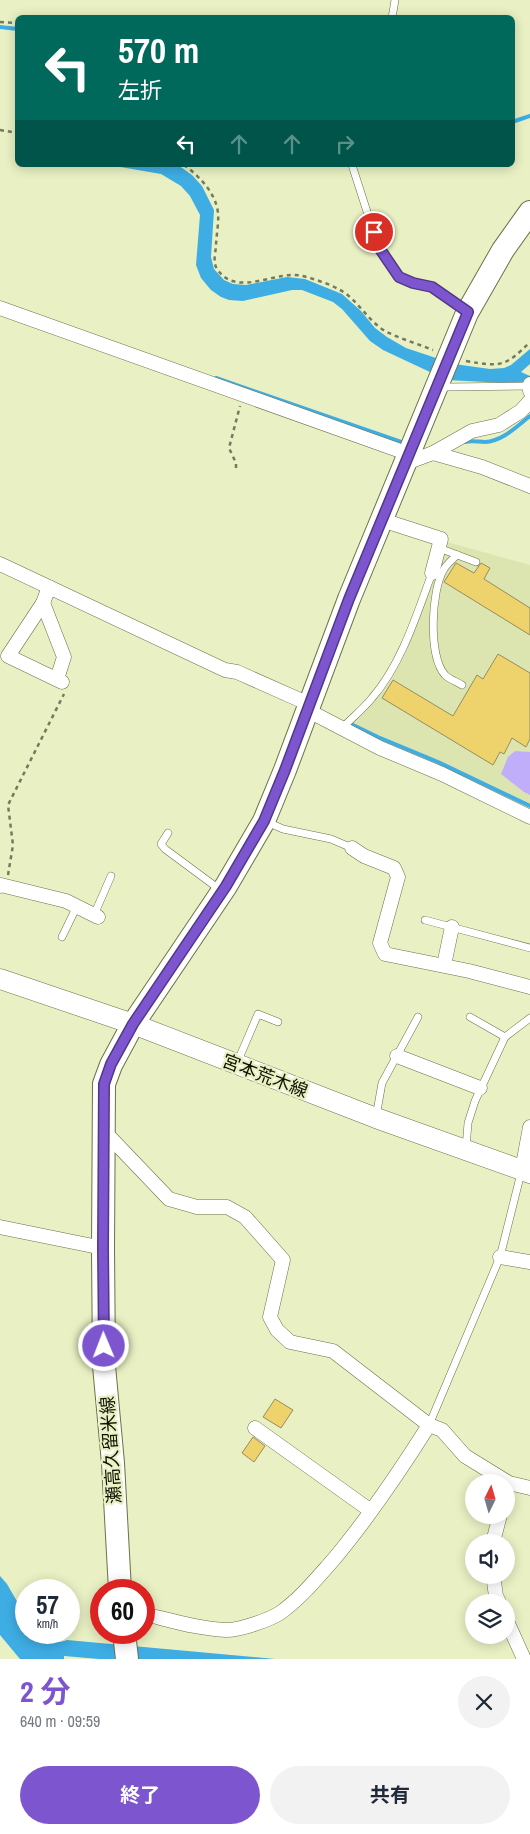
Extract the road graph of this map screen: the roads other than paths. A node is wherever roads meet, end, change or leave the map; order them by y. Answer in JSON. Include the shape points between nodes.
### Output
{"nodes":[{"id":1,"x":395,"y":0,"type":"edge"},
{"id":2,"x":392,"y":15,"type":"edge"},
{"id":3,"x":353,"y":167,"type":"edge"},
{"id":4,"x":530,"y":212,"type":"edge"},
{"id":5,"x":0,"y":308,"type":"edge"},
{"id":6,"x":468,"y":312,"type":"junction"},
{"id":7,"x":530,"y":385,"type":"edge"},
{"id":8,"x":447,"y":387,"type":"dead end"},
{"id":9,"x":530,"y":391,"type":"edge"},
{"id":10,"x":530,"y":401,"type":"edge"},
{"id":11,"x":433,"y":453,"type":"junction"},
{"id":12,"x":407,"y":459,"type":"junction"},
{"id":13,"x":530,"y":486,"type":"edge"},
{"id":14,"x":382,"y":520,"type":"junction"},
{"id":15,"x":439,"y":548,"type":"junction"},
{"id":16,"x":457,"y":555,"type":"junction"},
{"id":17,"x":476,"y":562,"type":"dead end"},
{"id":18,"x":0,"y":564,"type":"edge"},
{"id":19,"x":432,"y":573,"type":"joint"},
{"id":20,"x":49,"y":587,"type":"junction"},
{"id":21,"x":42,"y":603,"type":"junction"},
{"id":22,"x":462,"y":685,"type":"dead end"},
{"id":23,"x":308,"y":707,"type":"junction"},
{"id":24,"x":342,"y":728,"type":"junction"},
{"id":25,"x":530,"y":817,"type":"edge"},
{"id":26,"x":264,"y":821,"type":"junction"},
{"id":27,"x":168,"y":833,"type":"dead end"},
{"id":28,"x":352,"y":848,"type":"joint"},
{"id":29,"x":111,"y":876,"type":"dead end"},
{"id":30,"x":3,"y":886,"type":"edge"},
{"id":31,"x":222,"y":891,"type":"junction"},
{"id":32,"x":77,"y":906,"type":"junction"},
{"id":33,"x":96,"y":916,"type":"joint"},
{"id":34,"x":425,"y":920,"type":"dead end"},
{"id":35,"x":452,"y":927,"type":"junction"},
{"id":36,"x":62,"y":937,"type":"dead end"},
{"id":37,"x":530,"y":948,"type":"edge"},
{"id":38,"x":444,"y":965,"type":"junction"},
{"id":39,"x":0,"y":978,"type":"edge"},
{"id":40,"x":530,"y":987,"type":"edge"},
{"id":41,"x":418,"y":1017,"type":"dead end"},
{"id":42,"x":470,"y":1017,"type":"dead end"},
{"id":43,"x":530,"y":1018,"type":"edge"},
{"id":44,"x":278,"y":1022,"type":"dead end"},
{"id":45,"x":133,"y":1024,"type":"junction"},
{"id":46,"x":505,"y":1037,"type":"junction"},
{"id":47,"x":397,"y":1056,"type":"junction"},
{"id":48,"x":236,"y":1064,"type":"junction"},
{"id":49,"x":480,"y":1088,"type":"junction"},
{"id":50,"x":376,"y":1118,"type":"junction"},
{"id":51,"x":530,"y":1127,"type":"edge"},
{"id":52,"x":103,"y":1130,"type":"junction"},
{"id":53,"x":466,"y":1150,"type":"junction"},
{"id":54,"x":526,"y":1172,"type":"edge"},
{"id":55,"x":0,"y":1226,"type":"edge"},
{"id":56,"x":103,"y":1248,"type":"junction"},
{"id":57,"x":500,"y":1257,"type":"junction"},
{"id":58,"x":530,"y":1262,"type":"edge"},
{"id":59,"x":429,"y":1425,"type":"junction"},
{"id":60,"x":255,"y":1428,"type":"dead end"},
{"id":61,"x":489,"y":1474,"type":"edge"},
{"id":62,"x":515,"y":1488,"type":"edge"},
{"id":63,"x":530,"y":1488,"type":"edge"},
{"id":64,"x":371,"y":1511,"type":"junction"},
{"id":65,"x":119,"y":1579,"type":"edge"},
{"id":66,"x":155,"y":1617,"type":"edge"},
{"id":67,"x":515,"y":1639,"type":"edge"},
{"id":68,"x":125,"y":1644,"type":"edge"},
{"id":69,"x":127,"y":1659,"type":"edge"},
{"id":70,"x":524,"y":1659,"type":"edge"}],
"edges":[{"from":1,"to":2,"type":"lane"},
{"from":3,"to":6,"type":"lane","via":[[380,249],[399,277],[432,287]]},
{"from":4,"to":6,"type":"main road","name":"瀬高久留米線","via":[[503,250]]},
{"from":5,"to":12,"type":"street","via":[[243,394]]},
{"from":6,"to":12,"type":"main road","name":"瀬高久留米線","via":[[454,359]]},
{"from":7,"to":8,"type":"lane"},
{"from":7,"to":9,"type":"street"},
{"from":10,"to":11,"type":"street","via":[[499,425],[472,431]]},
{"from":11,"to":12,"type":"street"},
{"from":11,"to":13,"type":"street","via":[[482,467]]},
{"from":12,"to":14,"type":"main road","name":"瀬高久留米線"},
{"from":14,"to":15,"type":"street","via":[[441,539]]},
{"from":14,"to":23,"type":"main road","name":"瀬高久留米線"},
{"from":15,"to":16,"type":"lane"},
{"from":15,"to":19,"type":"street"},
{"from":16,"to":17,"type":"lane"},
{"from":16,"to":22,"type":"lane","via":[[444,570],[436,596],[433,634],[436,659],[446,676]]},
{"from":18,"to":20,"type":"street"},
{"from":19,"to":24,"type":"lane","via":[[389,673],[372,698]]},
{"from":20,"to":21,"type":"street"},
{"from":20,"to":23,"type":"street"},
{"from":21,"to":21,"type":"street","via":[[8,656],[60,681],[64,657]]},
{"from":23,"to":24,"type":"street"},
{"from":23,"to":26,"type":"main road","name":"瀬高久留米線"},
{"from":24,"to":25,"type":"street"},
{"from":26,"to":28,"type":"lane"},
{"from":26,"to":31,"type":"main road","name":"瀬高久留米線"},
{"from":27,"to":31,"type":"lane","via":[[161,844],[165,849]]},
{"from":28,"to":38,"type":"street","via":[[394,868],[398,877],[380,943],[385,954]]},
{"from":29,"to":33,"type":"lane"},
{"from":30,"to":32,"type":"street"},
{"from":31,"to":45,"type":"main road","name":"瀬高久留米線"},
{"from":32,"to":33,"type":"street"},
{"from":32,"to":36,"type":"lane"},
{"from":34,"to":35,"type":"lane"},
{"from":35,"to":37,"type":"lane"},
{"from":35,"to":38,"type":"street"},
{"from":38,"to":40,"type":"street"},
{"from":39,"to":45,"type":"main road","name":"宮本荒木線"},
{"from":41,"to":47,"type":"lane"},
{"from":42,"to":46,"type":"lane"},
{"from":43,"to":46,"type":"lane"},
{"from":44,"to":48,"type":"lane","via":[[258,1014]]},
{"from":45,"to":48,"type":"main road","name":"宮本荒木線"},
{"from":45,"to":52,"type":"main road","name":"瀬高久留米線","via":[[104,1084]]},
{"from":46,"to":49,"type":"lane"},
{"from":47,"to":49,"type":"street"},
{"from":47,"to":50,"type":"lane","via":[[382,1083]]},
{"from":48,"to":50,"type":"main road","name":"宮本荒木線"},
{"from":49,"to":53,"type":"lane","via":[[468,1123]]},
{"from":50,"to":53,"type":"main road","name":"宮本荒木線"},
{"from":51,"to":54,"type":"street"},
{"from":52,"to":56,"type":"main road","name":"瀬高久留米線"},
{"from":52,"to":59,"type":"street","via":[[169,1199],[197,1207],[228,1207],[245,1217],[283,1260],[270,1317],[277,1330],[290,1342],[333,1351]]},
{"from":53,"to":54,"type":"main road","name":"宮本荒木線"},
{"from":54,"to":57,"type":"lane"},
{"from":55,"to":56,"type":"street"},
{"from":56,"to":65,"type":"main road","name":"瀬高久留米線","via":[[104,1366]]},
{"from":57,"to":58,"type":"street"},
{"from":57,"to":59,"type":"lane"},
{"from":59,"to":61,"type":"street","via":[[442,1430],[465,1456]]},
{"from":59,"to":64,"type":"street"},
{"from":60,"to":64,"type":"street"},
{"from":62,"to":63,"type":"street"},
{"from":64,"to":66,"type":"street","via":[[304,1593],[265,1621],[227,1630]]},
{"from":67,"to":70,"type":"street"},
{"from":68,"to":69,"type":"main road"}]}
